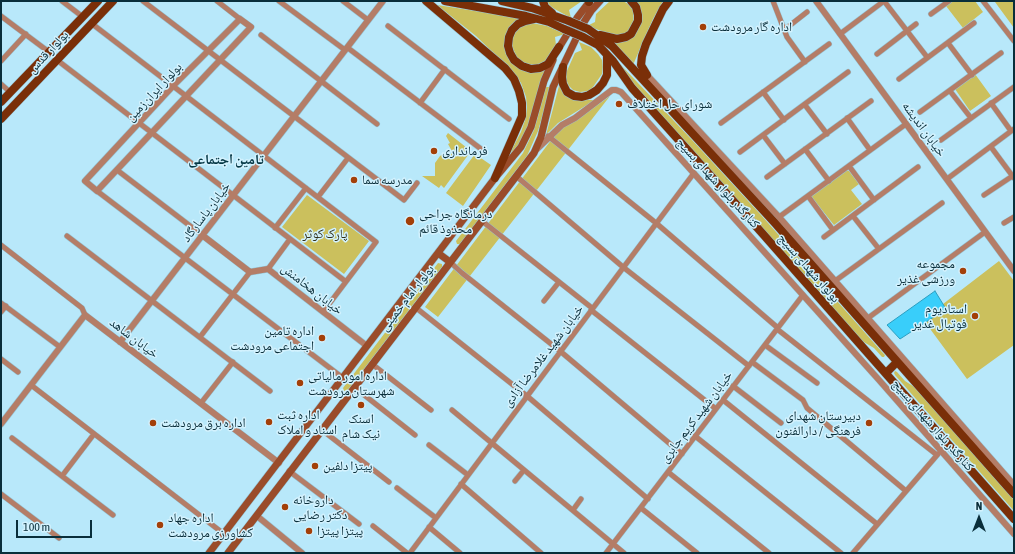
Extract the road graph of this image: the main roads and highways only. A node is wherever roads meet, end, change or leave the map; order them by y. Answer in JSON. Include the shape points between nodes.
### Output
{"nodes":[{"id":1,"x":98,"y":1,"type":"edge"},
{"id":2,"x":112,"y":1,"type":"edge"},
{"id":3,"x":426,"y":1,"type":"edge"},
{"id":4,"x":445,"y":1,"type":"edge"},
{"id":5,"x":502,"y":1,"type":"edge"},
{"id":6,"x":543,"y":1,"type":"edge"},
{"id":7,"x":589,"y":1,"type":"edge"},
{"id":8,"x":600,"y":1,"type":"edge"},
{"id":9,"x":631,"y":1,"type":"edge"},
{"id":10,"x":669,"y":1,"type":"edge"},
{"id":11,"x":556,"y":16,"type":"junction"},
{"id":12,"x":538,"y":19,"type":"junction"},
{"id":13,"x":596,"y":34,"type":"junction"},
{"id":14,"x":559,"y":47,"type":"junction"},
{"id":15,"x":607,"y":55,"type":"junction"},
{"id":16,"x":563,"y":68,"type":"junction"},
{"id":17,"x":647,"y":75,"type":"road end"},
{"id":18,"x":1,"y":102,"type":"edge"},
{"id":19,"x":1,"y":119,"type":"edge"},
{"id":20,"x":495,"y":178,"type":"junction"},
{"id":21,"x":438,"y":253,"type":"junction"},
{"id":22,"x":450,"y":262,"type":"junction"},
{"id":23,"x":377,"y":334,"type":"junction"},
{"id":24,"x":388,"y":344,"type":"junction"},
{"id":25,"x":898,"y":362,"type":"junction"},
{"id":26,"x":886,"y":373,"type":"junction"},
{"id":27,"x":332,"y":393,"type":"junction"},
{"id":28,"x":343,"y":401,"type":"junction"},
{"id":29,"x":1014,"y":494,"type":"edge"},
{"id":30,"x":1014,"y":518,"type":"edge"},
{"id":31,"x":209,"y":553,"type":"edge"},
{"id":32,"x":228,"y":553,"type":"edge"}],
"edges":[{"from":1,"to":18,"type":"main road","name":"بولوار قدس"},
{"from":2,"to":19,"type":"main road","name":"بولوار قدس"},
{"from":3,"to":20,"type":"main road","via":[[505,68],[519,90],[522,116]]},
{"from":4,"to":12,"type":"main road"},
{"from":5,"to":11,"type":"main road"},
{"from":6,"to":11,"type":"main road","via":[[545,7]]},
{"from":7,"to":14,"type":"main road","name":"بولوار امام خمینی"},
{"from":8,"to":16,"type":"main road","name":"بولوار امام خمینی","via":[[584,22]]},
{"from":9,"to":13,"type":"main road","via":[[638,15],[638,21],[631,34],[626,38],[617,39]]},
{"from":10,"to":17,"type":"main road","via":[[642,56],[641,65]]},
{"from":11,"to":13,"type":"main road","name":"بولوار شهدای بسیج","bridge":true},
{"from":12,"to":14,"type":"main road","via":[[525,21],[512,30],[508,46],[514,60],[531,69],[540,68],[548,64]]},
{"from":12,"to":15,"type":"main road","name":"بولوار شهدای بسیج","bridge":true,"via":[[583,37],[598,45]]},
{"from":13,"to":25,"type":"main road","name":"بولوار شهدای بسیج","via":[[612,46]]},
{"from":14,"to":20,"type":"main road","name":"بولوار امام خمینی","via":[[521,147]]},
{"from":15,"to":16,"type":"main road","via":[[607,75],[597,90],[589,95],[574,96],[567,92],[563,84]]},
{"from":15,"to":26,"type":"main road","name":"بولوار شهدای بسیج","via":[[632,88]]},
{"from":16,"to":22,"type":"main road","name":"بولوار امام خمینی","via":[[553,87],[541,137],[534,153]]},
{"from":20,"to":21,"type":"main road","name":"بولوار امام خمینی"},
{"from":21,"to":22,"type":"main road"},
{"from":21,"to":23,"type":"main road","name":"بولوار امام خمینی"},
{"from":22,"to":24,"type":"main road","name":"بولوار امام خمینی"},
{"from":23,"to":24,"type":"main road","via":[[380,341]]},
{"from":23,"to":27,"type":"main road","name":"بولوار امام خمینی"},
{"from":24,"to":28,"type":"main road","name":"بولوار امام خمینی"},
{"from":25,"to":26,"type":"main road"},
{"from":25,"to":29,"type":"main road","name":"بولوار شهدای بسیج"},
{"from":26,"to":30,"type":"main road","name":"بولوار شهدای بسیج"},
{"from":27,"to":28,"type":"main road","via":[[337,394]]},
{"from":27,"to":31,"type":"main road","name":"بولوار امام خمینی"},
{"from":28,"to":32,"type":"main road","name":"بولوار امام خمینی"}]}
